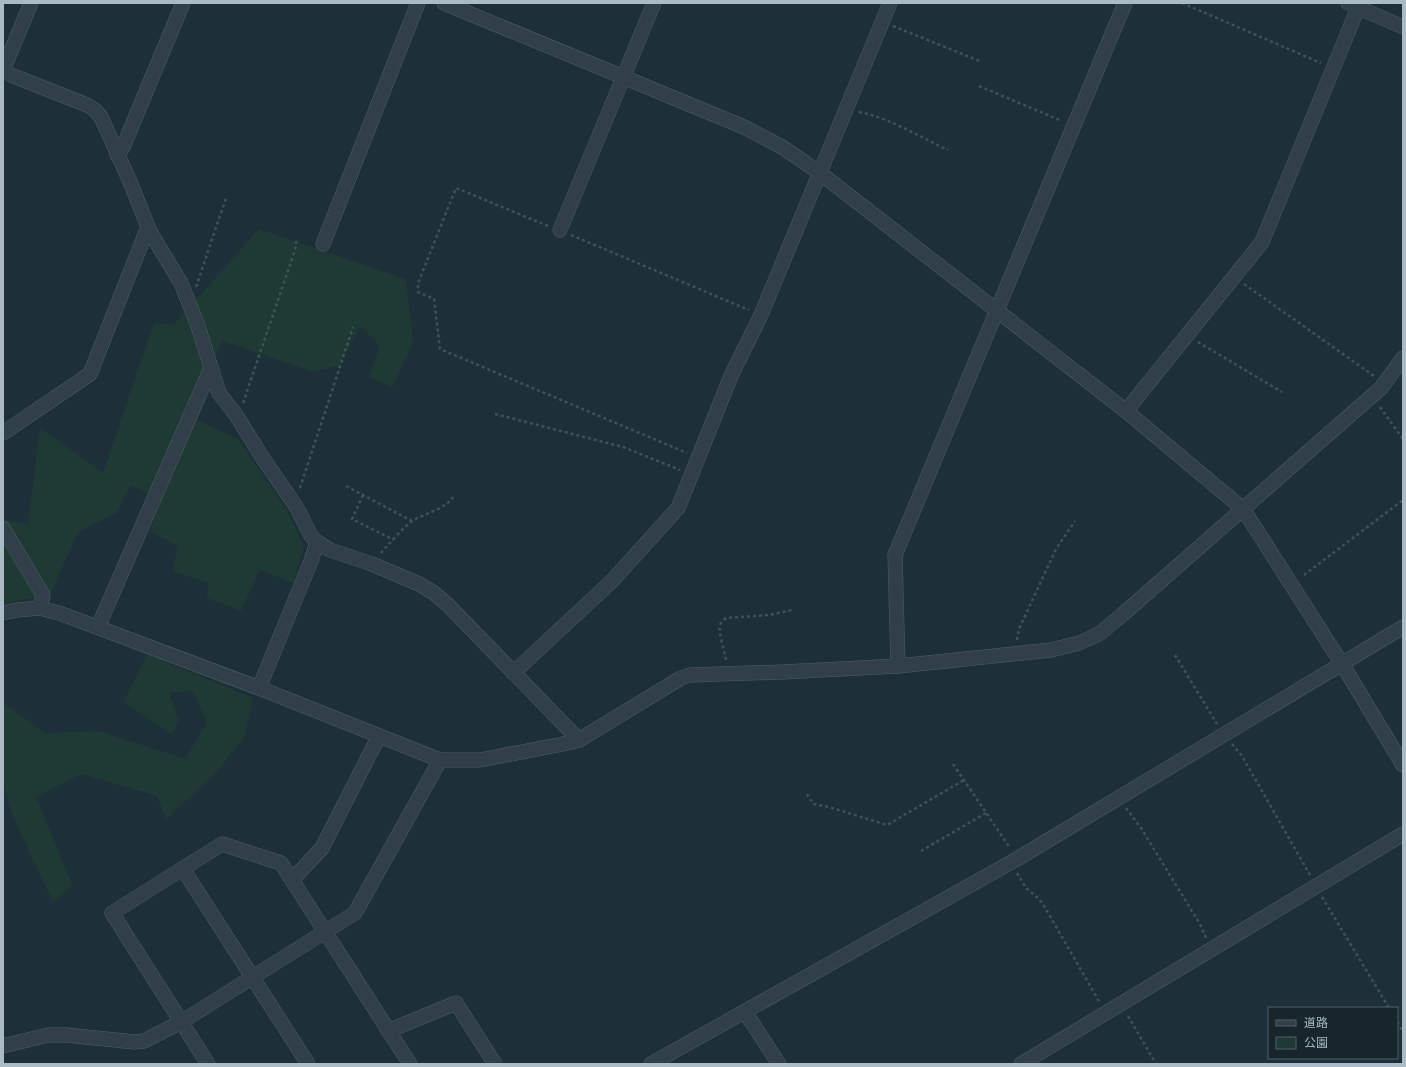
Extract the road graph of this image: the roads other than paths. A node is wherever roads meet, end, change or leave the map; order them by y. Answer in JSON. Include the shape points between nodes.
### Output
{"nodes":[{"id":1,"x":31,"y":3,"type":"edge"},
{"id":2,"x":183,"y":3,"type":"edge"},
{"id":3,"x":418,"y":3,"type":"edge"},
{"id":4,"x":444,"y":3,"type":"edge"},
{"id":5,"x":654,"y":3,"type":"edge"},
{"id":6,"x":890,"y":3,"type":"edge"},
{"id":7,"x":1125,"y":3,"type":"edge"},
{"id":8,"x":1355,"y":5,"type":"edge"},
{"id":9,"x":1403,"y":28,"type":"edge"},
{"id":10,"x":3,"y":70,"type":"edge"},
{"id":11,"x":624,"y":78,"type":"junction"},
{"id":12,"x":118,"y":154,"type":"junction"},
{"id":13,"x":820,"y":173,"type":"junction"},
{"id":14,"x":148,"y":227,"type":"junction"},
{"id":15,"x":560,"y":230,"type":"road end"},
{"id":16,"x":323,"y":244,"type":"dead end"},
{"id":17,"x":997,"y":312,"type":"junction"},
{"id":18,"x":1403,"y":358,"type":"edge"},
{"id":19,"x":211,"y":368,"type":"junction"},
{"id":20,"x":1126,"y":411,"type":"junction"},
{"id":21,"x":3,"y":432,"type":"edge"},
{"id":22,"x":1243,"y":509,"type":"junction"},
{"id":23,"x":3,"y":528,"type":"edge"},
{"id":24,"x":317,"y":542,"type":"junction"},
{"id":25,"x":40,"y":608,"type":"junction"},
{"id":26,"x":3,"y":613,"type":"edge"},
{"id":27,"x":98,"y":627,"type":"junction"},
{"id":28,"x":1403,"y":627,"type":"edge"},
{"id":29,"x":1342,"y":664,"type":"junction"},
{"id":30,"x":898,"y":666,"type":"junction"},
{"id":31,"x":513,"y":673,"type":"junction"},
{"id":32,"x":259,"y":688,"type":"junction"},
{"id":33,"x":379,"y":736,"type":"junction"},
{"id":34,"x":579,"y":740,"type":"junction"},
{"id":35,"x":440,"y":760,"type":"junction"},
{"id":36,"x":1403,"y":765,"type":"edge"},
{"id":37,"x":1403,"y":834,"type":"edge"},
{"id":38,"x":183,"y":869,"type":"junction"},
{"id":39,"x":292,"y":880,"type":"junction"},
{"id":40,"x":325,"y":932,"type":"junction"},
{"id":41,"x":253,"y":977,"type":"junction"},
{"id":42,"x":745,"y":1012,"type":"junction"},
{"id":43,"x":181,"y":1022,"type":"junction"},
{"id":44,"x":388,"y":1031,"type":"junction"},
{"id":45,"x":3,"y":1046,"type":"edge"},
{"id":46,"x":208,"y":1064,"type":"edge"},
{"id":47,"x":308,"y":1064,"type":"edge"},
{"id":48,"x":410,"y":1064,"type":"edge"},
{"id":49,"x":495,"y":1064,"type":"edge"},
{"id":50,"x":650,"y":1064,"type":"edge"},
{"id":51,"x":779,"y":1064,"type":"edge"},
{"id":52,"x":1021,"y":1064,"type":"edge"}],
"edges":[{"from":1,"to":10,"type":"street"},
{"from":2,"to":12,"type":"street"},
{"from":3,"to":16,"type":"street"},
{"from":4,"to":11,"type":"street"},
{"from":5,"to":11,"type":"street"},
{"from":6,"to":13,"type":"street"},
{"from":7,"to":17,"type":"street"},
{"from":8,"to":9,"type":"street"},
{"from":8,"to":20,"type":"street","via":[[1262,242]]},
{"from":10,"to":12,"type":"street","via":[[95,110],[101,117]]},
{"from":11,"to":13,"type":"street","via":[[744,127],[782,147]]},
{"from":11,"to":15,"type":"street"},
{"from":12,"to":14,"type":"street"},
{"from":13,"to":17,"type":"street"},
{"from":13,"to":31,"type":"street","via":[[760,315],[731,376],[678,508],[612,581]]},
{"from":14,"to":19,"type":"street","via":[[181,283]]},
{"from":14,"to":21,"type":"street","via":[[90,374]]},
{"from":17,"to":20,"type":"street"},
{"from":17,"to":30,"type":"street","via":[[895,555]]},
{"from":18,"to":22,"type":"street","via":[[1376,392]]},
{"from":19,"to":24,"type":"street","via":[[219,393],[294,503],[311,536]]},
{"from":19,"to":27,"type":"street"},
{"from":20,"to":22,"type":"street"},
{"from":22,"to":29,"type":"street"},
{"from":22,"to":30,"type":"street","via":[[1099,634],[1079,643],[1051,650]]},
{"from":23,"to":25,"type":"street","via":[[43,595]]},
{"from":24,"to":31,"type":"street","via":[[330,550],[419,584],[434,593]]},
{"from":24,"to":32,"type":"street"},
{"from":25,"to":26,"type":"street"},
{"from":25,"to":27,"type":"street"},
{"from":27,"to":32,"type":"street"},
{"from":28,"to":29,"type":"street"},
{"from":29,"to":36,"type":"street"},
{"from":29,"to":42,"type":"street","via":[[1014,861]]},
{"from":30,"to":34,"type":"street","via":[[690,674]]},
{"from":31,"to":34,"type":"street"},
{"from":32,"to":33,"type":"street"},
{"from":33,"to":35,"type":"street"},
{"from":33,"to":39,"type":"street","via":[[322,848]]},
{"from":34,"to":35,"type":"street","via":[[480,760]]},
{"from":35,"to":40,"type":"street","via":[[354,913]]},
{"from":37,"to":52,"type":"street"},
{"from":38,"to":39,"type":"street","via":[[222,844],[281,863]]},
{"from":38,"to":41,"type":"street"},
{"from":38,"to":43,"type":"street","via":[[112,913]]},
{"from":39,"to":40,"type":"street"},
{"from":40,"to":41,"type":"street"},
{"from":40,"to":44,"type":"street"},
{"from":41,"to":43,"type":"street"},
{"from":41,"to":47,"type":"street"},
{"from":42,"to":50,"type":"street"},
{"from":42,"to":51,"type":"street"},
{"from":43,"to":45,"type":"street","via":[[144,1041],[48,1035]]},
{"from":43,"to":46,"type":"street"},
{"from":44,"to":48,"type":"street"},
{"from":44,"to":49,"type":"street","via":[[456,1003]]}]}
